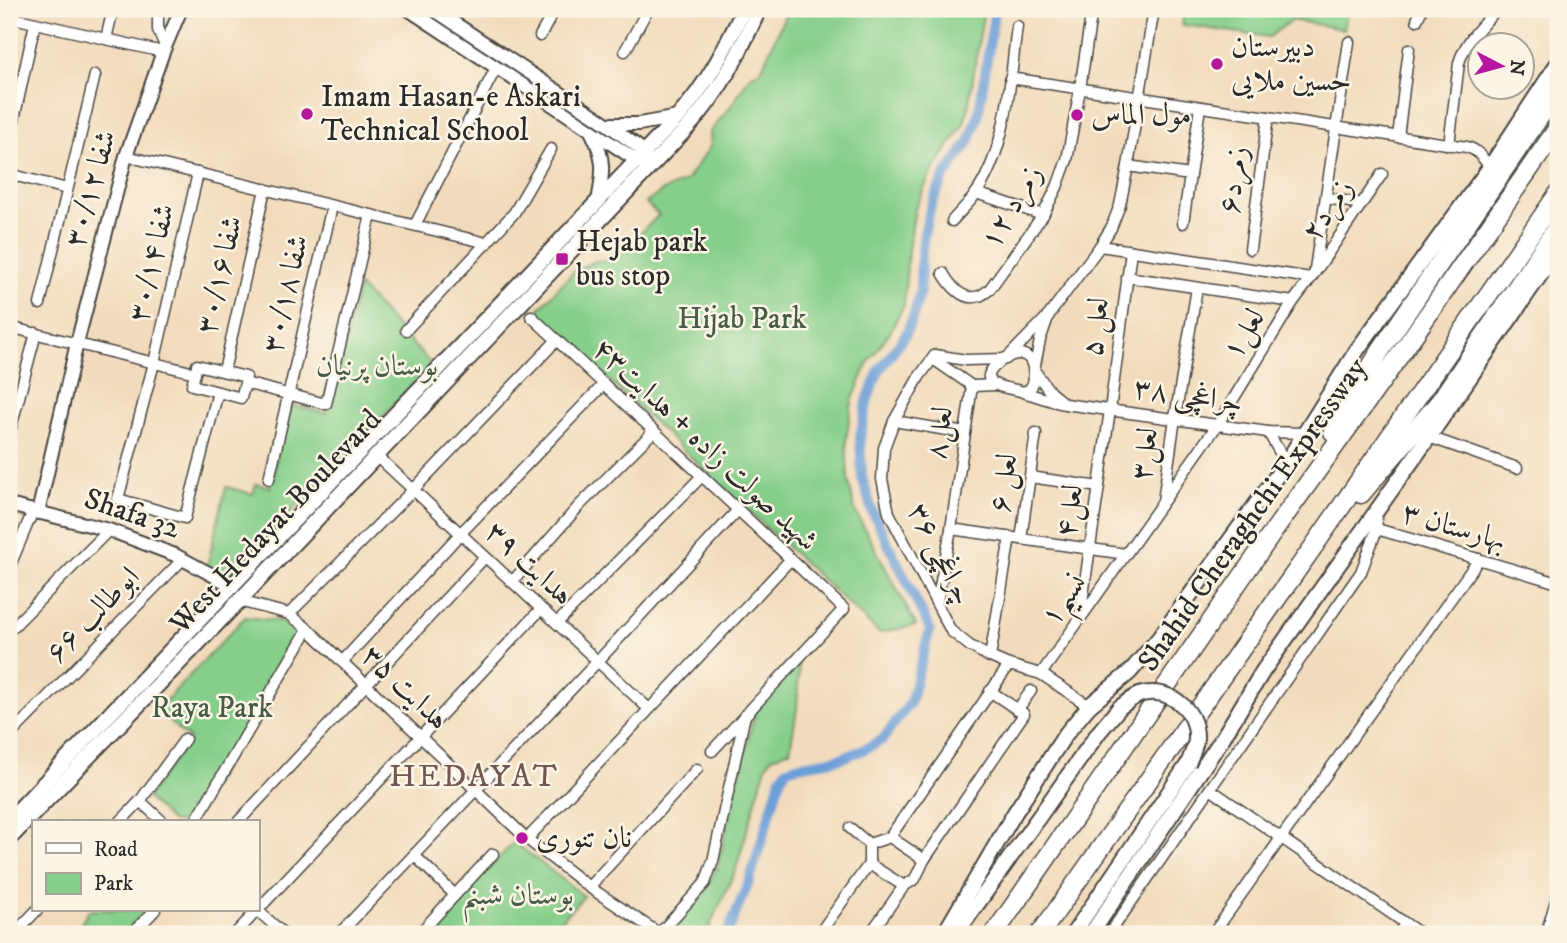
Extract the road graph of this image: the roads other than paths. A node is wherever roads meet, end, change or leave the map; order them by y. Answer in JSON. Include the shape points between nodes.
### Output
{"nodes":[{"id":1,"x":113,"y":9,"type":"edge"},
{"id":2,"x":158,"y":9,"type":"edge"},
{"id":3,"x":181,"y":9,"type":"edge"},
{"id":4,"x":408,"y":9,"type":"edge"},
{"id":5,"x":433,"y":9,"type":"edge"},
{"id":6,"x":555,"y":9,"type":"edge"},
{"id":7,"x":648,"y":9,"type":"edge"},
{"id":8,"x":744,"y":9,"type":"edge"},
{"id":9,"x":759,"y":9,"type":"edge"},
{"id":10,"x":1092,"y":9,"type":"edge"},
{"id":11,"x":1154,"y":9,"type":"edge"},
{"id":12,"x":1422,"y":9,"type":"edge"},
{"id":13,"x":1497,"y":9,"type":"edge"},
{"id":14,"x":451,"y":14,"type":"edge"},
{"id":15,"x":9,"y":17,"type":"edge"},
{"id":16,"x":1417,"y":20,"type":"dead end"},
{"id":17,"x":35,"y":23,"type":"junction"},
{"id":18,"x":1017,"y":26,"type":"dead end"},
{"id":19,"x":540,"y":36,"type":"dead end"},
{"id":20,"x":106,"y":39,"type":"junction"},
{"id":21,"x":1349,"y":42,"type":"dead end"},
{"id":22,"x":164,"y":49,"type":"junction"},
{"id":23,"x":1409,"y":49,"type":"dead end"},
{"id":24,"x":625,"y":51,"type":"dead end"},
{"id":25,"x":1558,"y":63,"type":"edge"},
{"id":26,"x":496,"y":68,"type":"junction"},
{"id":27,"x":95,"y":75,"type":"dead end"},
{"id":28,"x":1010,"y":78,"type":"junction"},
{"id":29,"x":1080,"y":89,"type":"junction"},
{"id":30,"x":1558,"y":90,"type":"edge"},
{"id":31,"x":1140,"y":98,"type":"junction"},
{"id":32,"x":1199,"y":107,"type":"junction"},
{"id":33,"x":1540,"y":116,"type":"junction"},
{"id":34,"x":678,"y":117,"type":"junction"},
{"id":35,"x":1268,"y":117,"type":"junction"},
{"id":36,"x":607,"y":124,"type":"junction"},
{"id":37,"x":1336,"y":128,"type":"junction"},
{"id":38,"x":1558,"y":128,"type":"edge"},
{"id":39,"x":590,"y":130,"type":"junction"},
{"id":40,"x":1511,"y":136,"type":"junction"},
{"id":41,"x":1398,"y":137,"type":"junction"},
{"id":42,"x":9,"y":142,"type":"edge"},
{"id":43,"x":1449,"y":145,"type":"junction"},
{"id":44,"x":551,"y":149,"type":"dead end"},
{"id":45,"x":126,"y":156,"type":"junction"},
{"id":46,"x":640,"y":156,"type":"junction"},
{"id":47,"x":1128,"y":166,"type":"junction"},
{"id":48,"x":650,"y":167,"type":"junction"},
{"id":49,"x":1490,"y":167,"type":"junction"},
{"id":50,"x":198,"y":173,"type":"junction"},
{"id":51,"x":9,"y":174,"type":"edge"},
{"id":52,"x":1382,"y":174,"type":"dead end"},
{"id":53,"x":1190,"y":176,"type":"junction"},
{"id":54,"x":68,"y":189,"type":"junction"},
{"id":55,"x":265,"y":190,"type":"junction"},
{"id":56,"x":976,"y":193,"type":"junction"},
{"id":57,"x":1558,"y":194,"type":"edge"},
{"id":58,"x":1326,"y":198,"type":"junction"},
{"id":59,"x":598,"y":202,"type":"junction"},
{"id":60,"x":1362,"y":204,"type":"junction"},
{"id":61,"x":332,"y":205,"type":"junction"},
{"id":62,"x":371,"y":215,"type":"junction"},
{"id":63,"x":1043,"y":215,"type":"junction"},
{"id":64,"x":952,"y":220,"type":"dead end"},
{"id":65,"x":1183,"y":223,"type":"dead end"},
{"id":66,"x":415,"y":225,"type":"junction"},
{"id":67,"x":1558,"y":226,"type":"edge"},
{"id":68,"x":487,"y":243,"type":"junction"},
{"id":69,"x":1100,"y":246,"type":"junction"},
{"id":70,"x":1558,"y":248,"type":"edge"},
{"id":71,"x":1250,"y":249,"type":"dead end"},
{"id":72,"x":1131,"y":251,"type":"junction"},
{"id":73,"x":943,"y":273,"type":"dead end"},
{"id":74,"x":1313,"y":276,"type":"junction"},
{"id":75,"x":1127,"y":277,"type":"junction"},
{"id":76,"x":1197,"y":288,"type":"junction"},
{"id":77,"x":1293,"y":302,"type":"junction"},
{"id":78,"x":40,"y":304,"type":"dead end"},
{"id":79,"x":1049,"y":315,"type":"junction"},
{"id":80,"x":531,"y":316,"type":"dead end"},
{"id":81,"x":9,"y":327,"type":"edge"},
{"id":82,"x":406,"y":330,"type":"dead end"},
{"id":83,"x":36,"y":333,"type":"junction"},
{"id":84,"x":557,"y":340,"type":"junction"},
{"id":85,"x":77,"y":343,"type":"junction"},
{"id":86,"x":934,"y":357,"type":"junction"},
{"id":87,"x":1006,"y":359,"type":"junction"},
{"id":88,"x":155,"y":363,"type":"junction"},
{"id":89,"x":1034,"y":370,"type":"junction"},
{"id":90,"x":223,"y":371,"type":"junction"},
{"id":91,"x":195,"y":373,"type":"junction"},
{"id":92,"x":442,"y":376,"type":"junction"},
{"id":93,"x":245,"y":383,"type":"junction"},
{"id":94,"x":604,"y":384,"type":"junction"},
{"id":95,"x":996,"y":385,"type":"junction"},
{"id":96,"x":972,"y":386,"type":"junction"},
{"id":97,"x":218,"y":391,"type":"junction"},
{"id":98,"x":1023,"y":392,"type":"junction"},
{"id":99,"x":288,"y":394,"type":"junction"},
{"id":100,"x":1065,"y":404,"type":"junction"},
{"id":101,"x":1110,"y":410,"type":"junction"},
{"id":102,"x":1175,"y":418,"type":"junction"},
{"id":103,"x":894,"y":421,"type":"junction"},
{"id":104,"x":1218,"y":424,"type":"junction"},
{"id":105,"x":654,"y":431,"type":"junction"},
{"id":106,"x":1268,"y":432,"type":"junction"},
{"id":107,"x":965,"y":433,"type":"junction"},
{"id":108,"x":1036,"y":433,"type":"dead end"},
{"id":109,"x":1305,"y":433,"type":"junction"},
{"id":110,"x":9,"y":435,"type":"edge"},
{"id":111,"x":1429,"y":436,"type":"junction"},
{"id":112,"x":376,"y":456,"type":"junction"},
{"id":113,"x":1286,"y":463,"type":"junction"},
{"id":114,"x":1517,"y":468,"type":"dead end"},
{"id":115,"x":702,"y":476,"type":"junction"},
{"id":116,"x":1030,"y":477,"type":"junction"},
{"id":117,"x":269,"y":479,"type":"dead end"},
{"id":118,"x":1099,"y":487,"type":"junction"},
{"id":119,"x":413,"y":490,"type":"junction"},
{"id":120,"x":1162,"y":503,"type":"junction"},
{"id":121,"x":9,"y":505,"type":"edge"},
{"id":122,"x":738,"y":510,"type":"junction"},
{"id":123,"x":1376,"y":511,"type":"junction"},
{"id":124,"x":35,"y":512,"type":"junction"},
{"id":125,"x":1278,"y":525,"type":"junction"},
{"id":126,"x":951,"y":529,"type":"junction"},
{"id":127,"x":1377,"y":529,"type":"junction"},
{"id":128,"x":109,"y":530,"type":"junction"},
{"id":129,"x":460,"y":534,"type":"junction"},
{"id":130,"x":1015,"y":538,"type":"junction"},
{"id":131,"x":1316,"y":543,"type":"junction"},
{"id":132,"x":1090,"y":549,"type":"junction"},
{"id":133,"x":1126,"y":554,"type":"junction"},
{"id":134,"x":485,"y":557,"type":"junction"},
{"id":135,"x":183,"y":559,"type":"junction"},
{"id":136,"x":791,"y":559,"type":"junction"},
{"id":137,"x":1479,"y":559,"type":"junction"},
{"id":138,"x":9,"y":568,"type":"edge"},
{"id":139,"x":512,"y":582,"type":"junction"},
{"id":140,"x":1558,"y":583,"type":"edge"},
{"id":141,"x":233,"y":586,"type":"junction"},
{"id":142,"x":239,"y":601,"type":"junction"},
{"id":143,"x":937,"y":602,"type":"junction"},
{"id":144,"x":541,"y":608,"type":"junction"},
{"id":145,"x":289,"y":614,"type":"junction"},
{"id":146,"x":1079,"y":620,"type":"junction"},
{"id":147,"x":557,"y":623,"type":"junction"},
{"id":148,"x":308,"y":629,"type":"junction"},
{"id":149,"x":9,"y":631,"type":"edge"},
{"id":150,"x":990,"y":657,"type":"junction"},
{"id":151,"x":342,"y":662,"type":"junction"},
{"id":152,"x":598,"y":662,"type":"junction"},
{"id":153,"x":1009,"y":665,"type":"junction"},
{"id":154,"x":1041,"y":674,"type":"junction"},
{"id":155,"x":152,"y":681,"type":"junction"},
{"id":156,"x":367,"y":685,"type":"junction"},
{"id":157,"x":990,"y":691,"type":"junction"},
{"id":158,"x":1031,"y":691,"type":"dead end"},
{"id":159,"x":1089,"y":706,"type":"junction"},
{"id":160,"x":649,"y":709,"type":"junction"},
{"id":161,"x":1017,"y":710,"type":"junction"},
{"id":162,"x":746,"y":715,"type":"junction"},
{"id":163,"x":9,"y":736,"type":"edge"},
{"id":164,"x":420,"y":736,"type":"junction"},
{"id":165,"x":185,"y":739,"type":"dead end"},
{"id":166,"x":712,"y":751,"type":"dead end"},
{"id":167,"x":697,"y":769,"type":"dead end"},
{"id":168,"x":1210,"y":789,"type":"junction"},
{"id":169,"x":476,"y":790,"type":"junction"},
{"id":170,"x":140,"y":801,"type":"junction"},
{"id":171,"x":9,"y":820,"type":"edge"},
{"id":172,"x":122,"y":820,"type":"edge"},
{"id":173,"x":161,"y":820,"type":"edge"},
{"id":174,"x":196,"y":820,"type":"edge"},
{"id":175,"x":240,"y":820,"type":"edge"},
{"id":176,"x":849,"y":828,"type":"dead end"},
{"id":177,"x":890,"y":837,"type":"junction"},
{"id":178,"x":1281,"y":838,"type":"junction"},
{"id":179,"x":9,"y":839,"type":"edge"},
{"id":180,"x":527,"y":839,"type":"junction"},
{"id":181,"x":869,"y":844,"type":"junction"},
{"id":182,"x":493,"y":854,"type":"dead end"},
{"id":183,"x":414,"y":855,"type":"junction"},
{"id":184,"x":924,"y":860,"type":"junction"},
{"id":185,"x":869,"y":864,"type":"junction"},
{"id":186,"x":904,"y":886,"type":"junction"},
{"id":187,"x":589,"y":887,"type":"junction"},
{"id":188,"x":1558,"y":894,"type":"edge"},
{"id":189,"x":455,"y":895,"type":"junction"},
{"id":190,"x":259,"y":909,"type":"edge"},
{"id":191,"x":259,"y":911,"type":"edge"},
{"id":192,"x":35,"y":912,"type":"edge"},
{"id":193,"x":153,"y":912,"type":"edge"},
{"id":194,"x":256,"y":912,"type":"edge"},
{"id":195,"x":1405,"y":924,"type":"junction"},
{"id":196,"x":14,"y":934,"type":"edge"},
{"id":197,"x":132,"y":934,"type":"edge"},
{"id":198,"x":235,"y":934,"type":"edge"},
{"id":199,"x":284,"y":934,"type":"edge"},
{"id":200,"x":339,"y":934,"type":"edge"},
{"id":201,"x":419,"y":934,"type":"edge"},
{"id":202,"x":659,"y":934,"type":"edge"},
{"id":203,"x":819,"y":934,"type":"edge"},
{"id":204,"x":870,"y":934,"type":"edge"},
{"id":205,"x":944,"y":934,"type":"edge"},
{"id":206,"x":956,"y":934,"type":"edge"},
{"id":207,"x":994,"y":934,"type":"edge"},
{"id":208,"x":1040,"y":934,"type":"edge"},
{"id":209,"x":1073,"y":934,"type":"edge"},
{"id":210,"x":1091,"y":934,"type":"edge"},
{"id":211,"x":1109,"y":934,"type":"edge"},
{"id":212,"x":1213,"y":934,"type":"edge"},
{"id":213,"x":1398,"y":934,"type":"edge"},
{"id":214,"x":1421,"y":934,"type":"edge"},
{"id":215,"x":1546,"y":934,"type":"edge"}],
"edges":[{"from":1,"to":20,"type":"street"},
{"from":2,"to":22,"type":"street"},
{"from":3,"to":22,"type":"street","name":"شفا ۳۰/۱۲"},
{"from":4,"to":26,"type":"street"},
{"from":5,"to":14,"type":"street"},
{"from":6,"to":19,"type":"street"},
{"from":7,"to":24,"type":"street"},
{"from":8,"to":34,"type":"main road","name":"West Hedayat Boulevard","via":[[710,75]]},
{"from":9,"to":48,"type":"main road","name":"West Hedayat Boulevard","via":[[708,105]]},
{"from":10,"to":29,"type":"street","name":"زمرد ۱۲"},
{"from":11,"to":31,"type":"street"},
{"from":12,"to":16,"type":"street"},
{"from":13,"to":43,"type":"street","via":[[1462,51]]},
{"from":14,"to":36,"type":"street"},
{"from":15,"to":17,"type":"street"},
{"from":17,"to":20,"type":"street"},
{"from":17,"to":42,"type":"street"},
{"from":18,"to":28,"type":"street"},
{"from":20,"to":22,"type":"street"},
{"from":21,"to":37,"type":"street"},
{"from":22,"to":45,"type":"street","name":"شفا ۳۰/۱۲"},
{"from":23,"to":41,"type":"street"},
{"from":25,"to":40,"type":"main road"},
{"from":26,"to":39,"type":"street"},
{"from":26,"to":66,"type":"street"},
{"from":27,"to":54,"type":"street"},
{"from":28,"to":29,"type":"street"},
{"from":28,"to":56,"type":"street","via":[[1001,139]]},
{"from":29,"to":31,"type":"street"},
{"from":29,"to":63,"type":"street","name":"زمرد ۱۲","via":[[1067,160]]},
{"from":30,"to":33,"type":"highway"},
{"from":31,"to":32,"type":"street"},
{"from":31,"to":47,"type":"street"},
{"from":32,"to":35,"type":"street"},
{"from":32,"to":53,"type":"street"},
{"from":33,"to":40,"type":"main road"},
{"from":33,"to":125,"type":"highway","via":[[1380,351]]},
{"from":34,"to":36,"type":"street"},
{"from":34,"to":46,"type":"main road","name":"West Hedayat Boulevard"},
{"from":35,"to":37,"type":"street"},
{"from":35,"to":71,"type":"street","name":"زمرد۶"},
{"from":36,"to":46,"type":"street"},
{"from":37,"to":41,"type":"street"},
{"from":37,"to":58,"type":"street"},
{"from":38,"to":125,"type":"highway","name":"Shahid Cheraghchi Expressway"},
{"from":39,"to":46,"type":"street"},
{"from":39,"to":59,"type":"street","via":[[603,162]]},
{"from":40,"to":49,"type":"main road"},
{"from":41,"to":43,"type":"street"},
{"from":43,"to":49,"type":"street","via":[[1473,149]]},
{"from":44,"to":68,"type":"street","via":[[514,213]]},
{"from":45,"to":50,"type":"street"},
{"from":45,"to":85,"type":"street","name":"شفا ۳۰/۱۲"},
{"from":46,"to":48,"type":"street"},
{"from":46,"to":59,"type":"main road","name":"West Hedayat Boulevard"},
{"from":47,"to":53,"type":"street"},
{"from":47,"to":69,"type":"street","via":[[1121,205]]},
{"from":48,"to":92,"type":"main road","name":"West Hedayat Boulevard"},
{"from":49,"to":109,"type":"main road","via":[[1357,350]]},
{"from":50,"to":55,"type":"street"},
{"from":50,"to":88,"type":"street","name":"شفا ۳۰/۱۴"},
{"from":51,"to":54,"type":"street"},
{"from":52,"to":60,"type":"street","name":"زمرد۲"},
{"from":53,"to":65,"type":"street"},
{"from":54,"to":78,"type":"street"},
{"from":55,"to":61,"type":"street"},
{"from":55,"to":90,"type":"street","name":"شفا ۳۰/۱۶"},
{"from":56,"to":63,"type":"street"},
{"from":56,"to":64,"type":"street"},
{"from":57,"to":131,"type":"highway"},
{"from":58,"to":60,"type":"street"},
{"from":58,"to":74,"type":"street"},
{"from":59,"to":92,"type":"main road","name":"West Hedayat Boulevard"},
{"from":60,"to":74,"type":"street","name":"زمرد۲"},
{"from":61,"to":62,"type":"street"},
{"from":61,"to":99,"type":"street","name":"شفا ۳۰/۱۸"},
{"from":62,"to":66,"type":"street"},
{"from":62,"to":99,"type":"street","via":[[326,404]]},
{"from":63,"to":73,"type":"street","name":"زمرد ۱۲","via":[[989,289],[978,297],[967,297],[950,285]]},
{"from":66,"to":68,"type":"street"},
{"from":67,"to":131,"type":"highway","via":[[1440,401]]},
{"from":68,"to":82,"type":"street"},
{"from":69,"to":72,"type":"street"},
{"from":69,"to":79,"type":"street"},
{"from":70,"to":111,"type":"main road"},
{"from":72,"to":74,"type":"street"},
{"from":72,"to":75,"type":"street","name":"لعل ۵"},
{"from":74,"to":77,"type":"street","name":"لعل۱"},
{"from":75,"to":76,"type":"street"},
{"from":75,"to":101,"type":"street","name":"لعل ۵"},
{"from":76,"to":77,"type":"street"},
{"from":76,"to":102,"type":"street","name":"لعل۳"},
{"from":77,"to":104,"type":"street","name":"لعل۱"},
{"from":79,"to":87,"type":"street"},
{"from":79,"to":89,"type":"street"},
{"from":80,"to":84,"type":"street","name":"شهید صولت زاده + هدایت۴۳"},
{"from":81,"to":83,"type":"street"},
{"from":83,"to":85,"type":"street"},
{"from":83,"to":110,"type":"street"},
{"from":84,"to":94,"type":"street","name":"شهید صولت زاده + هدایت۴۳"},
{"from":84,"to":119,"type":"street"},
{"from":85,"to":88,"type":"street"},
{"from":85,"to":124,"type":"street","name":"شفا ۳۰/۱۲"},
{"from":86,"to":87,"type":"street"},
{"from":86,"to":96,"type":"street"},
{"from":86,"to":103,"type":"street","name":"چراغچی ۳۶"},
{"from":87,"to":89,"type":"street","via":[[1026,355]]},
{"from":87,"to":95,"type":"street","via":[[990,370],[990,381]]},
{"from":88,"to":91,"type":"street"},
{"from":88,"to":97,"type":"street","name":"شفا ۳۰/۱۴","via":[[118,499],[185,518]]},
{"from":89,"to":98,"type":"street","via":[[1032,387]]},
{"from":89,"to":100,"type":"street"},
{"from":90,"to":91,"type":"street","via":[[197,365]]},
{"from":90,"to":93,"type":"street","via":[[246,377]]},
{"from":91,"to":97,"type":"street","via":[[192,385]]},
{"from":92,"to":112,"type":"main road","name":"West Hedayat Boulevard"},
{"from":92,"to":141,"type":"main road","name":"West Hedayat Boulevard"},
{"from":93,"to":97,"type":"street","via":[[241,397]]},
{"from":93,"to":99,"type":"street"},
{"from":94,"to":105,"type":"street","name":"شهید صولت زاده + هدایت۴۳"},
{"from":94,"to":129,"type":"street"},
{"from":95,"to":96,"type":"street"},
{"from":95,"to":98,"type":"street"},
{"from":96,"to":107,"type":"street","name":"لعل۸"},
{"from":98,"to":100,"type":"street","name":"چراغچی ۳۸"},
{"from":99,"to":117,"type":"street","name":"شفا ۳۰/۱۸"},
{"from":100,"to":101,"type":"street","name":"چراغچی ۳۸"},
{"from":101,"to":102,"type":"street","name":"چراغچی ۳۸"},
{"from":101,"to":118,"type":"street","name":"لعل۴"},
{"from":102,"to":104,"type":"street","name":"چراغچی ۳۸"},
{"from":102,"to":120,"type":"street","name":"لعل۳"},
{"from":103,"to":107,"type":"street"},
{"from":103,"to":143,"type":"street","name":"چراغچی ۳۶","via":[[883,458],[889,513]]},
{"from":104,"to":106,"type":"street","name":"چراغچی ۳۸"},
{"from":104,"to":120,"type":"street","name":"لعل۱"},
{"from":105,"to":115,"type":"street","name":"شهید صولت زاده + هدایت۴۳"},
{"from":105,"to":139,"type":"street"},
{"from":106,"to":109,"type":"street","name":"چراغچی ۳۸"},
{"from":106,"to":113,"type":"street"},
{"from":107,"to":126,"type":"street","name":"لعل۸"},
{"from":108,"to":116,"type":"street","name":"لعل ۶"},
{"from":109,"to":113,"type":"main road"},
{"from":111,"to":114,"type":"street"},
{"from":111,"to":123,"type":"main road"},
{"from":112,"to":119,"type":"street","name":"هدایت ۳۹"},
{"from":112,"to":142,"type":"main road","name":"West Hedayat Boulevard"},
{"from":113,"to":159,"type":"main road","via":[[1159,638],[1130,672]]},
{"from":115,"to":122,"type":"street","name":"شهید صولت زاده + هدایت۴۳"},
{"from":115,"to":147,"type":"street"},
{"from":116,"to":118,"type":"street"},
{"from":116,"to":130,"type":"street","name":"لعل ۶"},
{"from":118,"to":132,"type":"street","name":"لعل۴"},
{"from":119,"to":129,"type":"street","name":"هدایت ۳۹"},
{"from":119,"to":145,"type":"street"},
{"from":120,"to":133,"type":"street","name":"نسیم۱"},
{"from":121,"to":124,"type":"street","name":"Shafa 32"},
{"from":122,"to":136,"type":"street","name":"شهید صولت زاده + هدایت۴۳"},
{"from":122,"to":152,"type":"street"},
{"from":123,"to":127,"type":"street"},
{"from":123,"to":210,"type":"main road"},
{"from":124,"to":128,"type":"street","name":"Shafa 32"},
{"from":124,"to":138,"type":"street"},
{"from":125,"to":207,"type":"highway","name":"Shahid Cheraghchi Expressway"},
{"from":126,"to":130,"type":"street"},
{"from":126,"to":143,"type":"street","name":"لعل۸"},
{"from":127,"to":137,"type":"street","name":"بهارستان ۳"},
{"from":127,"to":168,"type":"street","via":[[1361,572]]},
{"from":128,"to":135,"type":"street","name":"Shafa 32"},
{"from":128,"to":149,"type":"street"},
{"from":129,"to":134,"type":"street","name":"هدایت ۳۹"},
{"from":129,"to":151,"type":"street"},
{"from":130,"to":132,"type":"street"},
{"from":130,"to":150,"type":"street","name":"لعل ۶"},
{"from":131,"to":208,"type":"highway"},
{"from":132,"to":133,"type":"street"},
{"from":132,"to":146,"type":"street","name":"لعل۴"},
{"from":133,"to":146,"type":"street","name":"نسیم۱"},
{"from":134,"to":139,"type":"street","name":"هدایت ۳۹"},
{"from":134,"to":156,"type":"street"},
{"from":135,"to":141,"type":"street","name":"Shafa 32"},
{"from":135,"to":163,"type":"street","name":"ابوطالب ۶۶"},
{"from":136,"to":160,"type":"street"},
{"from":136,"to":162,"type":"street","name":"شهید صولت زاده + هدایت۴۳","via":[[844,609]]},
{"from":137,"to":140,"type":"street","name":"بهارستان ۳"},
{"from":137,"to":178,"type":"street"},
{"from":139,"to":144,"type":"street","name":"هدایت ۳۹"},
{"from":141,"to":155,"type":"main road","name":"West Hedayat Boulevard"},
{"from":142,"to":145,"type":"street","name":"هدایت ۳۵"},
{"from":142,"to":155,"type":"main road","name":"West Hedayat Boulevard"},
{"from":143,"to":150,"type":"street","name":"چراغچی ۳۶","via":[[951,631]]},
{"from":144,"to":147,"type":"street","name":"هدایت ۳۹"},
{"from":144,"to":164,"type":"street"},
{"from":145,"to":148,"type":"street","name":"هدایت ۳۵"},
{"from":146,"to":154,"type":"street","name":"نسیم۱"},
{"from":147,"to":152,"type":"street","name":"هدایت ۳۹"},
{"from":148,"to":151,"type":"street","name":"هدایت ۳۵"},
{"from":148,"to":174,"type":"street"},
{"from":150,"to":153,"type":"street","name":"چراغچی ۳۶"},
{"from":151,"to":156,"type":"street","name":"هدایت ۳۵"},
{"from":152,"to":160,"type":"street","name":"هدایت ۳۹"},
{"from":152,"to":169,"type":"street"},
{"from":153,"to":154,"type":"street","name":"چراغچی ۳۶"},
{"from":153,"to":157,"type":"street"},
{"from":154,"to":159,"type":"street","name":"چراغچی ۳۶"},
{"from":155,"to":171,"type":"main road","name":"West Hedayat Boulevard"},
{"from":155,"to":179,"type":"main road","name":"West Hedayat Boulevard"},
{"from":156,"to":164,"type":"street","name":"هدایت ۳۵"},
{"from":156,"to":175,"type":"street"},
{"from":157,"to":161,"type":"street"},
{"from":157,"to":177,"type":"street"},
{"from":158,"to":161,"type":"street"},
{"from":159,"to":205,"type":"main road","via":[[1014,814]]},
{"from":160,"to":180,"type":"street"},
{"from":161,"to":184,"type":"street","via":[[1024,714]]},
{"from":162,"to":166,"type":"street"},
{"from":162,"to":202,"type":"street","via":[[705,883]]},
{"from":164,"to":169,"type":"street","name":"هدایت ۳۵"},
{"from":164,"to":190,"type":"street"},
{"from":165,"to":170,"type":"street"},
{"from":167,"to":187,"type":"street"},
{"from":168,"to":178,"type":"street"},
{"from":168,"to":211,"type":"street"},
{"from":169,"to":180,"type":"street","name":"هدایت ۳۵"},
{"from":169,"to":183,"type":"street"},
{"from":170,"to":172,"type":"street"},
{"from":170,"to":173,"type":"street"},
{"from":176,"to":181,"type":"street"},
{"from":177,"to":181,"type":"street"},
{"from":177,"to":184,"type":"street"},
{"from":178,"to":195,"type":"street"},
{"from":178,"to":212,"type":"street"},
{"from":180,"to":187,"type":"street","name":"هدایت ۳۵"},
{"from":181,"to":185,"type":"street"},
{"from":182,"to":189,"type":"street"},
{"from":183,"to":189,"type":"street"},
{"from":183,"to":200,"type":"street"},
{"from":184,"to":186,"type":"street","via":[[915,879]]},
{"from":185,"to":186,"type":"street"},
{"from":185,"to":203,"type":"street"},
{"from":186,"to":204,"type":"street"},
{"from":187,"to":202,"type":"street","name":"هدایت ۳۵"},
{"from":188,"to":215,"type":"street"},
{"from":189,"to":201,"type":"street"},
{"from":191,"to":199,"type":"street"},
{"from":192,"to":196,"type":"street"},
{"from":193,"to":197,"type":"street"},
{"from":194,"to":198,"type":"street"},
{"from":195,"to":213,"type":"street"},
{"from":195,"to":214,"type":"street"},
{"from":206,"to":209,"type":"main road","bridge":true,"via":[[1120,707],[1140,695],[1163,694],[1178,700],[1195,729],[1188,764]]}]}
